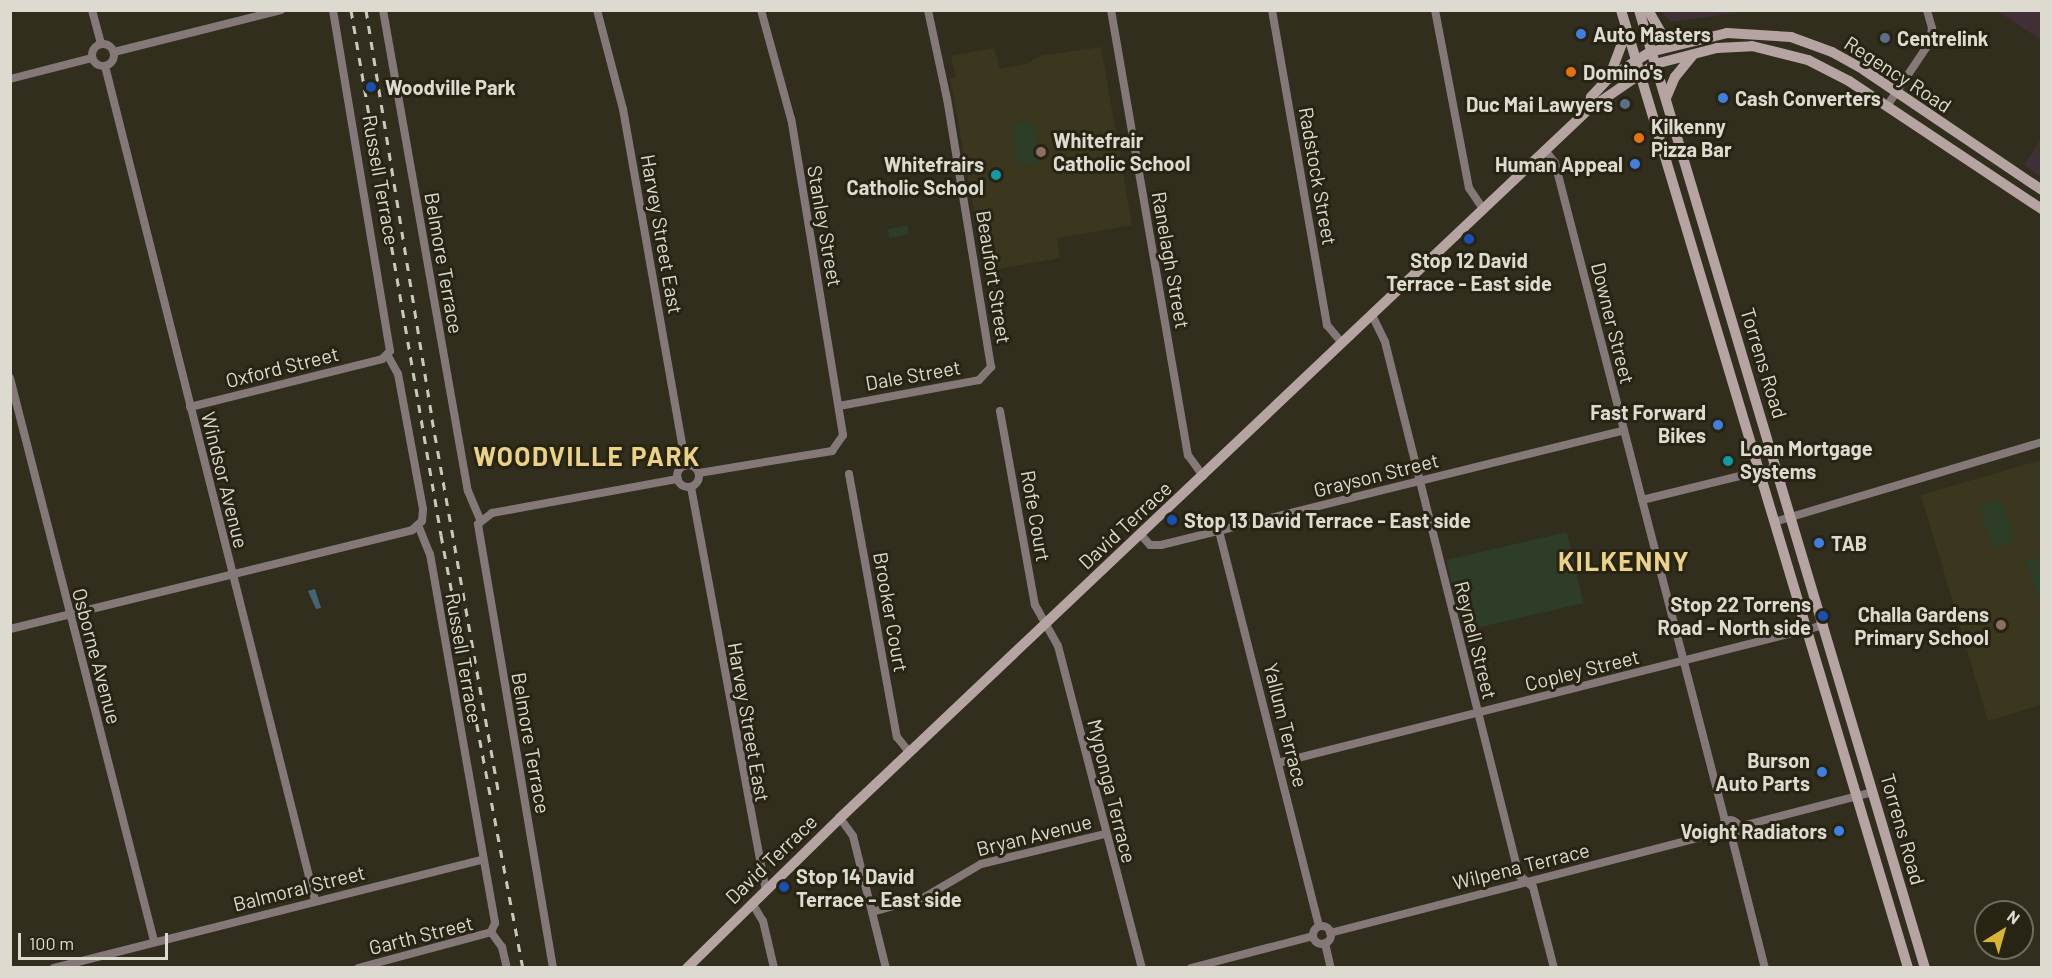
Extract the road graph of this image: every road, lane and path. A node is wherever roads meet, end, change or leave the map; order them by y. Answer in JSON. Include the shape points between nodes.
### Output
{"nodes":[{"id":1,"x":92,"y":10,"type":"edge"},
{"id":2,"x":280,"y":10,"type":"edge"},
{"id":3,"x":333,"y":10,"type":"edge"},
{"id":4,"x":383,"y":10,"type":"edge"},
{"id":5,"x":597,"y":10,"type":"edge"},
{"id":6,"x":761,"y":10,"type":"edge"},
{"id":7,"x":928,"y":10,"type":"edge"},
{"id":8,"x":1111,"y":10,"type":"edge"},
{"id":9,"x":1272,"y":10,"type":"edge"},
{"id":10,"x":1435,"y":10,"type":"edge"},
{"id":11,"x":1621,"y":10,"type":"edge"},
{"id":12,"x":1639,"y":10,"type":"edge"},
{"id":13,"x":1648,"y":10,"type":"edge"},
{"id":14,"x":1927,"y":10,"type":"edge"},
{"id":15,"x":1627,"y":30,"type":"junction"},
{"id":16,"x":101,"y":44,"type":"junction"},
{"id":17,"x":1674,"y":44,"type":"junction"},
{"id":18,"x":114,"y":52,"type":"junction"},
{"id":19,"x":1650,"y":52,"type":"junction"},
{"id":20,"x":1693,"y":55,"type":"junction"},
{"id":21,"x":92,"y":58,"type":"junction"},
{"id":22,"x":1637,"y":58,"type":"junction"},
{"id":23,"x":1654,"y":64,"type":"junction"},
{"id":24,"x":105,"y":66,"type":"junction"},
{"id":25,"x":1642,"y":72,"type":"junction"},
{"id":26,"x":1609,"y":78,"type":"junction"},
{"id":27,"x":10,"y":79,"type":"edge"},
{"id":28,"x":1897,"y":92,"type":"junction"},
{"id":29,"x":1666,"y":98,"type":"junction"},
{"id":30,"x":1887,"y":106,"type":"junction"},
{"id":31,"x":1588,"y":110,"type":"junction"},
{"id":32,"x":1545,"y":150,"type":"junction"},
{"id":33,"x":2042,"y":190,"type":"edge"},
{"id":34,"x":1483,"y":209,"type":"junction"},
{"id":35,"x":2042,"y":209,"type":"edge"},
{"id":36,"x":1372,"y":315,"type":"junction"},
{"id":37,"x":1738,"y":339,"type":"junction"},
{"id":38,"x":1342,"y":343,"type":"junction"},
{"id":39,"x":1722,"y":343,"type":"junction"},
{"id":40,"x":385,"y":357,"type":"junction"},
{"id":41,"x":989,"y":372,"type":"joint"},
{"id":42,"x":10,"y":378,"type":"edge"},
{"id":43,"x":839,"y":406,"type":"junction"},
{"id":44,"x":190,"y":407,"type":"junction"},
{"id":45,"x":1000,"y":411,"type":"dead end"},
{"id":46,"x":1624,"y":430,"type":"junction"},
{"id":47,"x":2042,"y":442,"type":"edge"},
{"id":48,"x":686,"y":465,"type":"junction"},
{"id":49,"x":1776,"y":467,"type":"junction"},
{"id":50,"x":1759,"y":471,"type":"junction"},
{"id":51,"x":699,"y":473,"type":"junction"},
{"id":52,"x":849,"y":474,"type":"dead end"},
{"id":53,"x":1203,"y":476,"type":"junction"},
{"id":54,"x":678,"y":479,"type":"junction"},
{"id":55,"x":1420,"y":481,"type":"junction"},
{"id":56,"x":691,"y":488,"type":"junction"},
{"id":57,"x":1642,"y":500,"type":"junction"},
{"id":58,"x":1791,"y":517,"type":"junction"},
{"id":59,"x":479,"y":521,"type":"junction"},
{"id":60,"x":1774,"y":522,"type":"junction"},
{"id":61,"x":417,"y":525,"type":"junction"},
{"id":62,"x":1219,"y":531,"type":"junction"},
{"id":63,"x":1141,"y":535,"type":"junction"},
{"id":64,"x":232,"y":574,"type":"junction"},
{"id":65,"x":68,"y":614,"type":"junction"},
{"id":66,"x":1046,"y":624,"type":"junction"},
{"id":67,"x":1824,"y":625,"type":"junction"},
{"id":68,"x":10,"y":629,"type":"edge"},
{"id":69,"x":1807,"y":631,"type":"junction"},
{"id":70,"x":1685,"y":661,"type":"junction"},
{"id":71,"x":1478,"y":713,"type":"junction"},
{"id":72,"x":909,"y":752,"type":"junction"},
{"id":73,"x":1278,"y":763,"type":"junction"},
{"id":74,"x":1873,"y":792,"type":"junction"},
{"id":75,"x":1856,"y":796,"type":"junction"},
{"id":76,"x":840,"y":818,"type":"junction"},
{"id":77,"x":1725,"y":822,"type":"junction"},
{"id":78,"x":1738,"y":827,"type":"junction"},
{"id":79,"x":1721,"y":832,"type":"junction"},
{"id":80,"x":1106,"y":834,"type":"junction"},
{"id":81,"x":1732,"y":838,"type":"junction"},
{"id":82,"x":482,"y":861,"type":"junction"},
{"id":83,"x":1527,"y":881,"type":"junction"},
{"id":84,"x":766,"y":890,"type":"junction"},
{"id":85,"x":315,"y":900,"type":"junction"},
{"id":86,"x":753,"y":903,"type":"junction"},
{"id":87,"x":872,"y":912,"type":"junction"},
{"id":88,"x":1319,"y":926,"type":"junction"},
{"id":89,"x":491,"y":932,"type":"junction"},
{"id":90,"x":1330,"y":933,"type":"junction"},
{"id":91,"x":1313,"y":936,"type":"junction"},
{"id":92,"x":154,"y":941,"type":"junction"},
{"id":93,"x":1325,"y":943,"type":"junction"},
{"id":94,"x":1220,"y":964,"type":"edge"},
{"id":95,"x":54,"y":968,"type":"edge"},
{"id":96,"x":358,"y":968,"type":"edge"},
{"id":97,"x":507,"y":968,"type":"edge"},
{"id":98,"x":553,"y":968,"type":"edge"},
{"id":99,"x":687,"y":968,"type":"edge"},
{"id":100,"x":774,"y":968,"type":"edge"},
{"id":101,"x":886,"y":968,"type":"edge"},
{"id":102,"x":1142,"y":968,"type":"edge"},
{"id":103,"x":1191,"y":968,"type":"edge"},
{"id":104,"x":1331,"y":968,"type":"edge"},
{"id":105,"x":1554,"y":968,"type":"edge"},
{"id":106,"x":1765,"y":968,"type":"edge"},
{"id":107,"x":1908,"y":968,"type":"edge"},
{"id":108,"x":1925,"y":968,"type":"edge"}],
"edges":[{"from":1,"to":16,"type":"street"},
{"from":2,"to":18,"type":"street"},
{"from":3,"to":40,"type":"street","name":"Russell Terrace","via":[[392,345]]},
{"from":4,"to":59,"type":"street","name":"Belmore Terrace","via":[[468,491]]},
{"from":5,"to":48,"type":"street","name":"Harvey Street East","via":[[623,109]]},
{"from":6,"to":43,"type":"street","name":"Stanley Street","via":[[791,119]]},
{"from":7,"to":41,"type":"street","name":"Beaufort Street","via":[[974,254],[991,362]]},
{"from":8,"to":53,"type":"street","name":"Ranelagh Street","via":[[1188,455]]},
{"from":9,"to":38,"type":"street","name":"Radstock Street","via":[[1327,325]]},
{"from":10,"to":34,"type":"street","via":[[1469,188]]},
{"from":11,"to":15,"type":"main road","name":"Torrens Road"},
{"from":12,"to":19,"type":"main road","name":"Torrens Road"},
{"from":13,"to":17,"type":"main road","via":[[1662,34]]},
{"from":14,"to":28,"type":"street","via":[[1932,28],[1930,42]]},
{"from":15,"to":22,"type":"main road","name":"Torrens Road"},
{"from":15,"to":26,"type":"main road"},
{"from":16,"to":18,"type":"street"},
{"from":16,"to":21,"type":"street","via":[[93,50]]},
{"from":17,"to":19,"type":"main road","name":"Regency Road"},
{"from":17,"to":28,"type":"main road","name":"Regency Road","via":[[1744,32],[1791,37],[1832,52]]},
{"from":18,"to":24,"type":"street","via":[[112,62]]},
{"from":19,"to":22,"type":"main road","name":"Regency Road"},
{"from":19,"to":23,"type":"main road","name":"Torrens Road"},
{"from":20,"to":23,"type":"main road","name":"Regency Road"},
{"from":20,"to":29,"type":"main road","via":[[1675,77]]},
{"from":20,"to":30,"type":"main road","name":"Regency Road","via":[[1717,48],[1752,46],[1778,50],[1827,69]]},
{"from":21,"to":24,"type":"street"},
{"from":21,"to":27,"type":"street"},
{"from":22,"to":25,"type":"main road","name":"Torrens Road"},
{"from":22,"to":26,"type":"main road","name":"David Terrace"},
{"from":23,"to":25,"type":"main road","name":"David Terrace"},
{"from":23,"to":29,"type":"main road","name":"Torrens Road"},
{"from":24,"to":44,"type":"street","name":"Windsor Avenue"},
{"from":25,"to":31,"type":"main road","name":"David Terrace"},
{"from":25,"to":39,"type":"main road","name":"Torrens Road"},
{"from":26,"to":31,"type":"main road","name":"David Terrace","via":[[1591,97]]},
{"from":28,"to":30,"type":"street"},
{"from":28,"to":33,"type":"main road","name":"Regency Road"},
{"from":29,"to":37,"type":"main road","name":"Torrens Road"},
{"from":30,"to":35,"type":"main road","name":"Regency Road"},
{"from":31,"to":32,"type":"main road","name":"David Terrace"},
{"from":32,"to":34,"type":"main road","name":"David Terrace"},
{"from":32,"to":46,"type":"street","name":"Downer Street","via":[[1555,163]]},
{"from":34,"to":36,"type":"main road","name":"David Terrace"},
{"from":36,"to":38,"type":"main road","name":"David Terrace"},
{"from":36,"to":55,"type":"street","name":"Reynell Street","via":[[1385,342]]},
{"from":37,"to":39,"type":"main road"},
{"from":37,"to":49,"type":"main road","name":"Torrens Road"},
{"from":38,"to":53,"type":"main road","name":"David Terrace"},
{"from":39,"to":50,"type":"main road","name":"Torrens Road"},
{"from":40,"to":44,"type":"street","name":"Oxford Street"},
{"from":40,"to":61,"type":"street","name":"Russell Terrace","via":[[398,374],[423,509],[422,521]]},
{"from":41,"to":43,"type":"street","name":"Dale Street","via":[[979,380]]},
{"from":42,"to":65,"type":"street","name":"Osborne Avenue"},
{"from":43,"to":51,"type":"street","name":"Stanley Street","via":[[843,435],[838,447],[826,453]]},
{"from":44,"to":64,"type":"street","name":"Windsor Avenue"},
{"from":45,"to":66,"type":"street","name":"Rofe Court","via":[[1035,605]]},
{"from":46,"to":55,"type":"street","name":"Grayson Street"},
{"from":46,"to":57,"type":"street","name":"Downer Street"},
{"from":47,"to":58,"type":"street"},
{"from":48,"to":51,"type":"street"},
{"from":48,"to":54,"type":"street","via":[[678,471]]},
{"from":49,"to":50,"type":"street"},
{"from":49,"to":58,"type":"main road","name":"Torrens Road"},
{"from":50,"to":57,"type":"street"},
{"from":50,"to":60,"type":"main road","name":"Torrens Road"},
{"from":51,"to":56,"type":"street","via":[[698,483]]},
{"from":52,"to":72,"type":"street","name":"Brooker Court","via":[[897,737]]},
{"from":53,"to":63,"type":"main road","name":"David Terrace"},
{"from":54,"to":56,"type":"street"},
{"from":54,"to":59,"type":"street","via":[[492,513]]},
{"from":55,"to":62,"type":"street","name":"Grayson Street"},
{"from":55,"to":71,"type":"street","name":"Reynell Street"},
{"from":56,"to":84,"type":"street","name":"Harvey Street East"},
{"from":57,"to":70,"type":"street","name":"Downer Street"},
{"from":58,"to":60,"type":"street"},
{"from":58,"to":67,"type":"main road","name":"Torrens Road"},
{"from":59,"to":98,"type":"street","name":"Belmore Terrace"},
{"from":60,"to":69,"type":"main road","name":"Torrens Road"},
{"from":61,"to":64,"type":"street","via":[[412,530]]},
{"from":61,"to":82,"type":"street","name":"Russell Terrace","via":[[427,542]]},
{"from":62,"to":63,"type":"street","name":"Grayson Street","via":[[1155,546]]},
{"from":62,"to":73,"type":"street","name":"Yallum Terrace"},
{"from":63,"to":66,"type":"main road","name":"David Terrace"},
{"from":64,"to":65,"type":"street"},
{"from":64,"to":85,"type":"street","name":"Windsor Avenue"},
{"from":65,"to":68,"type":"street"},
{"from":65,"to":92,"type":"street","name":"Osborne Avenue"},
{"from":66,"to":72,"type":"main road","name":"David Terrace"},
{"from":66,"to":80,"type":"street","name":"Myponga Terrace","via":[[1058,646]]},
{"from":67,"to":69,"type":"street","name":"Copley Street"},
{"from":67,"to":74,"type":"main road","name":"Torrens Road"},
{"from":69,"to":70,"type":"street","name":"Copley Street"},
{"from":69,"to":75,"type":"main road","name":"Torrens Road"},
{"from":70,"to":71,"type":"street","name":"Copley Street"},
{"from":70,"to":77,"type":"street","name":"Downer Street"},
{"from":71,"to":73,"type":"street","name":"Copley Street"},
{"from":71,"to":83,"type":"street","name":"Reynell Street","via":[[1519,875]]},
{"from":72,"to":76,"type":"main road","name":"David Terrace"},
{"from":73,"to":88,"type":"street","name":"Yallum Terrace"},
{"from":74,"to":75,"type":"street"},
{"from":74,"to":108,"type":"main road","name":"Torrens Road"},
{"from":75,"to":78,"type":"street"},
{"from":75,"to":107,"type":"main road","name":"Torrens Road"},
{"from":76,"to":84,"type":"main road","name":"David Terrace"},
{"from":76,"to":87,"type":"street","via":[[853,836]]},
{"from":77,"to":78,"type":"street","via":[[1733,821]]},
{"from":77,"to":79,"type":"street"},
{"from":78,"to":81,"type":"street"},
{"from":79,"to":81,"type":"street"},
{"from":79,"to":83,"type":"street","name":"Wilpena Terrace"},
{"from":80,"to":87,"type":"street","name":"Bryan Avenue","via":[[981,864],[923,898]]},
{"from":80,"to":102,"type":"street","name":"Myponga Terrace"},
{"from":81,"to":106,"type":"street"},
{"from":82,"to":85,"type":"street","name":"Balmoral Street"},
{"from":82,"to":89,"type":"street","name":"Russell Terrace","via":[[495,923]]},
{"from":83,"to":90,"type":"street","name":"Wilpena Terrace"},
{"from":83,"to":105,"type":"street","name":"Reynell Street","via":[[1533,887]]},
{"from":84,"to":86,"type":"main road","name":"David Terrace"},
{"from":85,"to":92,"type":"street","name":"Balmoral Street"},
{"from":86,"to":99,"type":"main road","name":"David Terrace"},
{"from":86,"to":100,"type":"street","via":[[763,921]]},
{"from":87,"to":101,"type":"street"},
{"from":88,"to":90,"type":"street"},
{"from":88,"to":91,"type":"street"},
{"from":89,"to":96,"type":"street","name":"Garth Street"},
{"from":89,"to":97,"type":"street","name":"Russell Terrace","via":[[502,947]]},
{"from":90,"to":93,"type":"street"},
{"from":91,"to":93,"type":"street","via":[[1317,942]]},
{"from":91,"to":94,"type":"street"},
{"from":92,"to":95,"type":"street","name":"Balmoral Street"},
{"from":93,"to":104,"type":"street"},
{"from":94,"to":103,"type":"street"}]}
